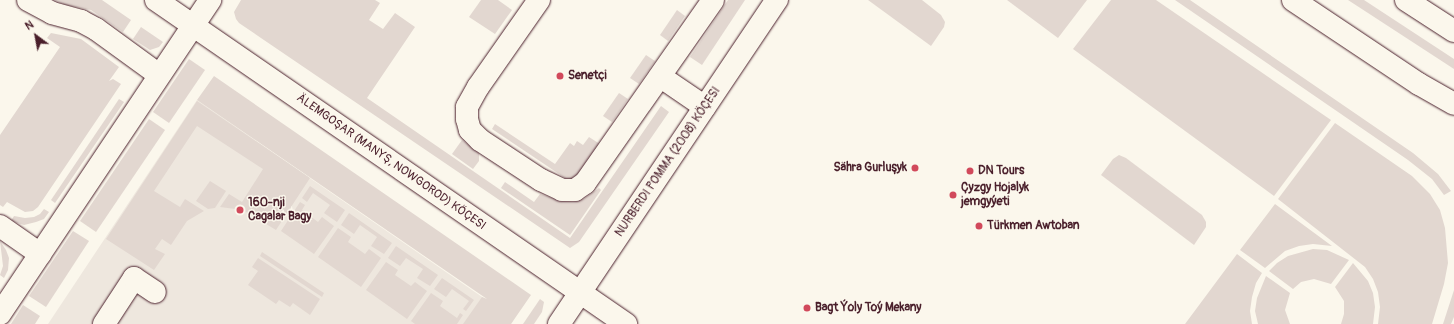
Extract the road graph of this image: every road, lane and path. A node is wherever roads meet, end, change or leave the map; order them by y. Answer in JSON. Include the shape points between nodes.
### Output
{"nodes":[{"id":1,"x":28,"y":0,"type":"edge"},
{"id":2,"x":156,"y":0,"type":"edge"},
{"id":3,"x":210,"y":0,"type":"edge"},
{"id":4,"x":539,"y":0,"type":"edge"},
{"id":5,"x":713,"y":0,"type":"edge"},
{"id":6,"x":777,"y":0,"type":"edge"},
{"id":7,"x":1293,"y":0,"type":"edge"},
{"id":8,"x":1406,"y":0,"type":"edge"},
{"id":9,"x":193,"y":25,"type":"junction"},
{"id":10,"x":1454,"y":31,"type":"edge"},
{"id":11,"x":159,"y":75,"type":"junction"},
{"id":12,"x":660,"y":77,"type":"junction"},
{"id":13,"x":1454,"y":104,"type":"edge"},
{"id":14,"x":705,"y":107,"type":"junction"},
{"id":15,"x":0,"y":226,"type":"edge"},
{"id":16,"x":40,"y":254,"type":"junction"},
{"id":17,"x":155,"y":292,"type":"dead end"},
{"id":18,"x":580,"y":292,"type":"junction"},
{"id":19,"x":0,"y":314,"type":"edge"},
{"id":20,"x":104,"y":324,"type":"edge"},
{"id":21,"x":559,"y":324,"type":"edge"},
{"id":22,"x":626,"y":324,"type":"edge"}],
"edges":[{"from":1,"to":11,"type":"street","via":[[52,13],[80,21],[96,29]]},
{"from":2,"to":9,"type":"street","name":"ÄLEMGOŞAR (MANYŞ, NOWGOROD) KÖÇESI"},
{"from":3,"to":9,"type":"street"},
{"from":4,"to":12,"type":"street","via":[[478,87],[467,107],[467,119],[470,130],[480,140],[541,180],[562,190],[575,190],[585,183]]},
{"from":5,"to":12,"type":"street"},
{"from":6,"to":14,"type":"street","name":"NURBERDI POMMA (2008) KÖÇESI"},
{"from":7,"to":13,"type":"street","via":[[1419,84]]},
{"from":8,"to":10,"type":"street"},
{"from":9,"to":11,"type":"street"},
{"from":9,"to":18,"type":"street","name":"ÄLEMGOŞAR (MANYŞ, NOWGOROD) KÖÇESI"},
{"from":11,"to":16,"type":"street"},
{"from":12,"to":14,"type":"street"},
{"from":14,"to":18,"type":"street","name":"NURBERDI POMMA (2008) KÖÇESI"},
{"from":15,"to":16,"type":"street"},
{"from":16,"to":19,"type":"street"},
{"from":17,"to":20,"type":"street","via":[[134,278]]},
{"from":18,"to":21,"type":"street","name":"NURBERDI POMMA (2008) KÖÇESI"},
{"from":18,"to":22,"type":"street","name":"ÄLEMGOŞAR (MANYŞ, NOWGOROD) KÖÇESI"}]}
